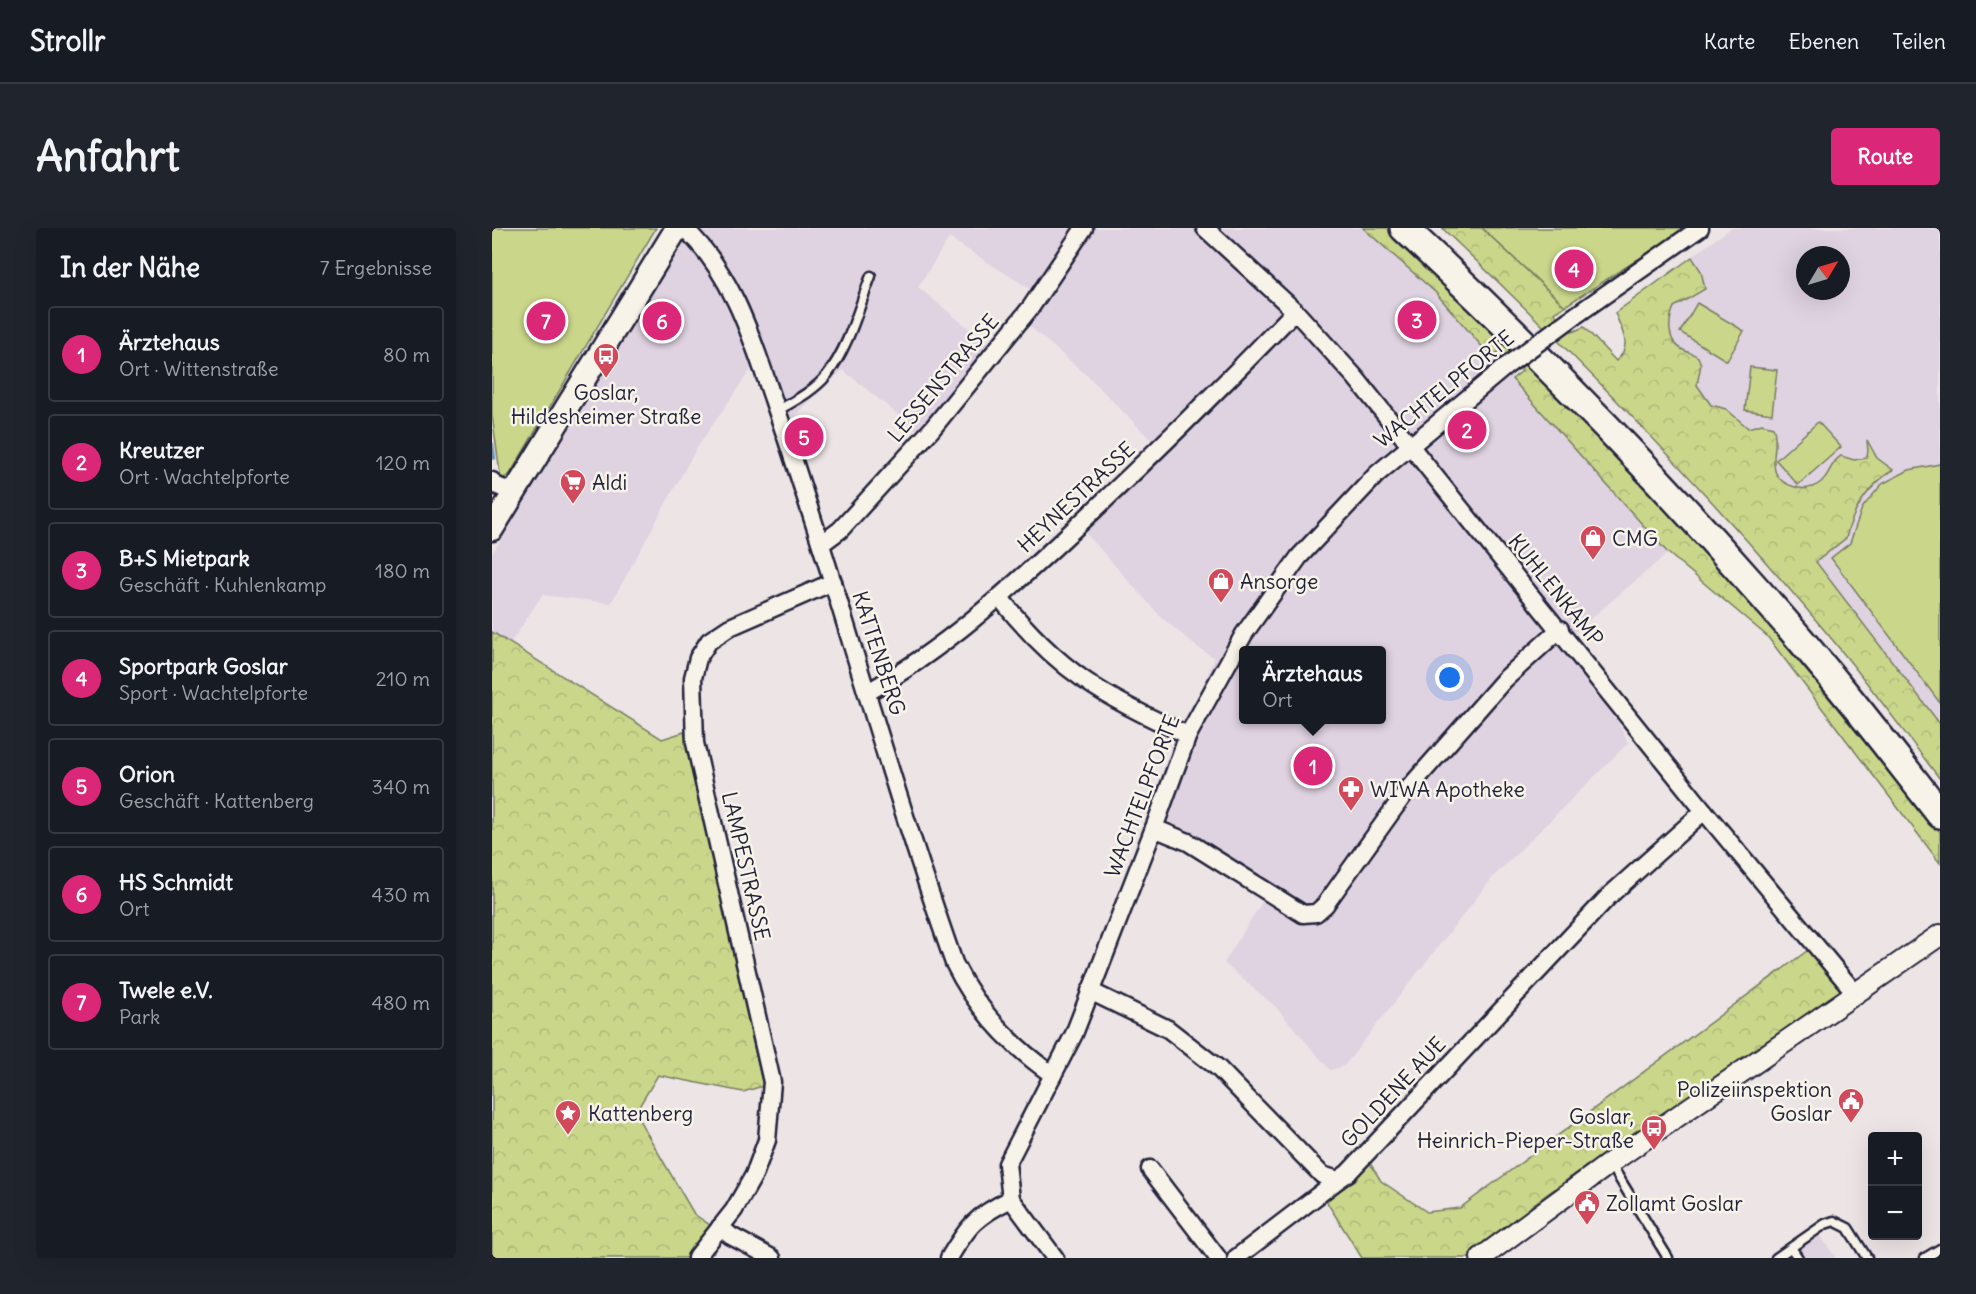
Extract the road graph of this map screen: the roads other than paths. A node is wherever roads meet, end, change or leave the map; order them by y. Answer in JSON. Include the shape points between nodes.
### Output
{"nodes":[{"id":1,"x":677,"y":228,"type":"edge"},
{"id":2,"x":684,"y":228,"type":"edge"},
{"id":3,"x":1084,"y":228,"type":"edge"},
{"id":4,"x":1205,"y":228,"type":"edge"},
{"id":5,"x":1404,"y":228,"type":"edge"},
{"id":6,"x":1428,"y":228,"type":"edge"},
{"id":7,"x":1700,"y":228,"type":"edge"},
{"id":8,"x":871,"y":276,"type":"dead end"},
{"id":9,"x":1295,"y":311,"type":"junction"},
{"id":10,"x":777,"y":411,"type":"junction"},
{"id":11,"x":1411,"y":444,"type":"junction"},
{"id":12,"x":492,"y":481,"type":"edge"},
{"id":13,"x":513,"y":493,"type":"junction"},
{"id":14,"x":492,"y":529,"type":"edge"},
{"id":15,"x":821,"y":544,"type":"junction"},
{"id":16,"x":833,"y":582,"type":"junction"},
{"id":17,"x":1000,"y":598,"type":"junction"},
{"id":18,"x":1560,"y":629,"type":"junction"},
{"id":19,"x":868,"y":692,"type":"junction"},
{"id":20,"x":1188,"y":735,"type":"junction"},
{"id":21,"x":1940,"y":788,"type":"edge"},
{"id":22,"x":1704,"y":811,"type":"junction"},
{"id":23,"x":1940,"y":814,"type":"edge"},
{"id":24,"x":1154,"y":828,"type":"junction"},
{"id":25,"x":1940,"y":935,"type":"edge"},
{"id":26,"x":1090,"y":991,"type":"junction"},
{"id":27,"x":1856,"y":994,"type":"junction"},
{"id":28,"x":1053,"y":1075,"type":"junction"},
{"id":29,"x":1610,"y":1162,"type":"junction"},
{"id":30,"x":1150,"y":1169,"type":"dead end"},
{"id":31,"x":1338,"y":1180,"type":"junction"},
{"id":32,"x":1011,"y":1199,"type":"junction"},
{"id":33,"x":720,"y":1227,"type":"junction"},
{"id":34,"x":1792,"y":1249,"type":"junction"},
{"id":35,"x":1940,"y":1249,"type":"edge"},
{"id":36,"x":696,"y":1258,"type":"edge"},
{"id":37,"x":772,"y":1258,"type":"edge"},
{"id":38,"x":949,"y":1258,"type":"edge"},
{"id":39,"x":1055,"y":1258,"type":"edge"},
{"id":40,"x":1218,"y":1258,"type":"edge"},
{"id":41,"x":1236,"y":1258,"type":"edge"},
{"id":42,"x":1481,"y":1258,"type":"edge"},
{"id":43,"x":1668,"y":1258,"type":"edge"},
{"id":44,"x":1776,"y":1258,"type":"edge"},
{"id":45,"x":1798,"y":1258,"type":"edge"},
{"id":46,"x":1867,"y":1258,"type":"edge"},
{"id":47,"x":1925,"y":1258,"type":"edge"}],
"edges":[{"from":1,"to":13,"type":"main road"},
{"from":2,"to":10,"type":"street","name":"KATTENBERG","via":[[710,255],[736,302]]},
{"from":3,"to":15,"type":"street","name":"LESSENSTRASSE","via":[[1031,307],[932,429],[840,530]]},
{"from":4,"to":9,"type":"street","name":"KUHLENKAMP"},
{"from":5,"to":23,"type":"highway","via":[[1538,356],[1704,531],[1815,659]]},
{"from":6,"to":21,"type":"highway","via":[[1551,346],[1742,549]]},
{"from":7,"to":11,"type":"street","name":"WACHTELPFORTE","bridge":true,"via":[[1505,367]]},
{"from":8,"to":10,"type":"lane","via":[[844,347],[826,376]]},
{"from":9,"to":11,"type":"street","name":"KUHLENKAMP"},
{"from":9,"to":17,"type":"street","name":"HEYNESTRASSE","via":[[1197,413]]},
{"from":10,"to":15,"type":"street","name":"KATTENBERG"},
{"from":11,"to":18,"type":"street","name":"KUHLENKAMP"},
{"from":11,"to":20,"type":"street","name":"WACHTELPFORTE","via":[[1352,498],[1278,584],[1244,634]]},
{"from":12,"to":13,"type":"street"},
{"from":13,"to":14,"type":"main road"},
{"from":15,"to":16,"type":"street","name":"KATTENBERG"},
{"from":16,"to":19,"type":"street","name":"KATTENBERG"},
{"from":16,"to":33,"type":"street","name":"LAMPESTRASSE","via":[[730,627],[709,641],[698,658],[693,678],[695,743],[772,1082],[767,1140],[746,1191]]},
{"from":17,"to":19,"type":"street","name":"HEYNESTRASSE","via":[[892,679]]},
{"from":17,"to":20,"type":"street","via":[[1050,655],[1092,687]]},
{"from":18,"to":22,"type":"street","name":"KUHLENKAMP"},
{"from":18,"to":24,"type":"street","via":[[1504,680],[1408,789],[1316,914],[1303,914],[1188,842]]},
{"from":19,"to":28,"type":"street","name":"KATTENBERG","via":[[954,963],[965,986],[980,1007],[1034,1062]]},
{"from":20,"to":24,"type":"street","name":"WACHTELPFORTE"},
{"from":22,"to":27,"type":"street","name":"KUHLENKAMP"},
{"from":22,"to":31,"type":"street","name":"GOLDENE AUE","via":[[1609,896]]},
{"from":24,"to":26,"type":"street","name":"WACHTELPFORTE"},
{"from":25,"to":27,"type":"street"},
{"from":26,"to":28,"type":"street","name":"WACHTELPFORTE"},
{"from":26,"to":31,"type":"street","via":[[1168,1029],[1218,1068],[1322,1175]]},
{"from":27,"to":29,"type":"street"},
{"from":28,"to":32,"type":"street","name":"WACHTELPFORTE","via":[[1007,1164]]},
{"from":29,"to":42,"type":"street"},
{"from":29,"to":43,"type":"lane"},
{"from":30,"to":40,"type":"street"},
{"from":31,"to":41,"type":"street","name":"GOLDENE AUE"},
{"from":32,"to":38,"type":"street","via":[[968,1226]]},
{"from":32,"to":39,"type":"street"},
{"from":33,"to":36,"type":"street","name":"LAMPESTRASSE"},
{"from":33,"to":37,"type":"street"},
{"from":34,"to":44,"type":"lane"},
{"from":34,"to":45,"type":"lane"},
{"from":34,"to":46,"type":"lane","via":[[1834,1221],[1848,1228]]},
{"from":35,"to":47,"type":"lane"}]}
